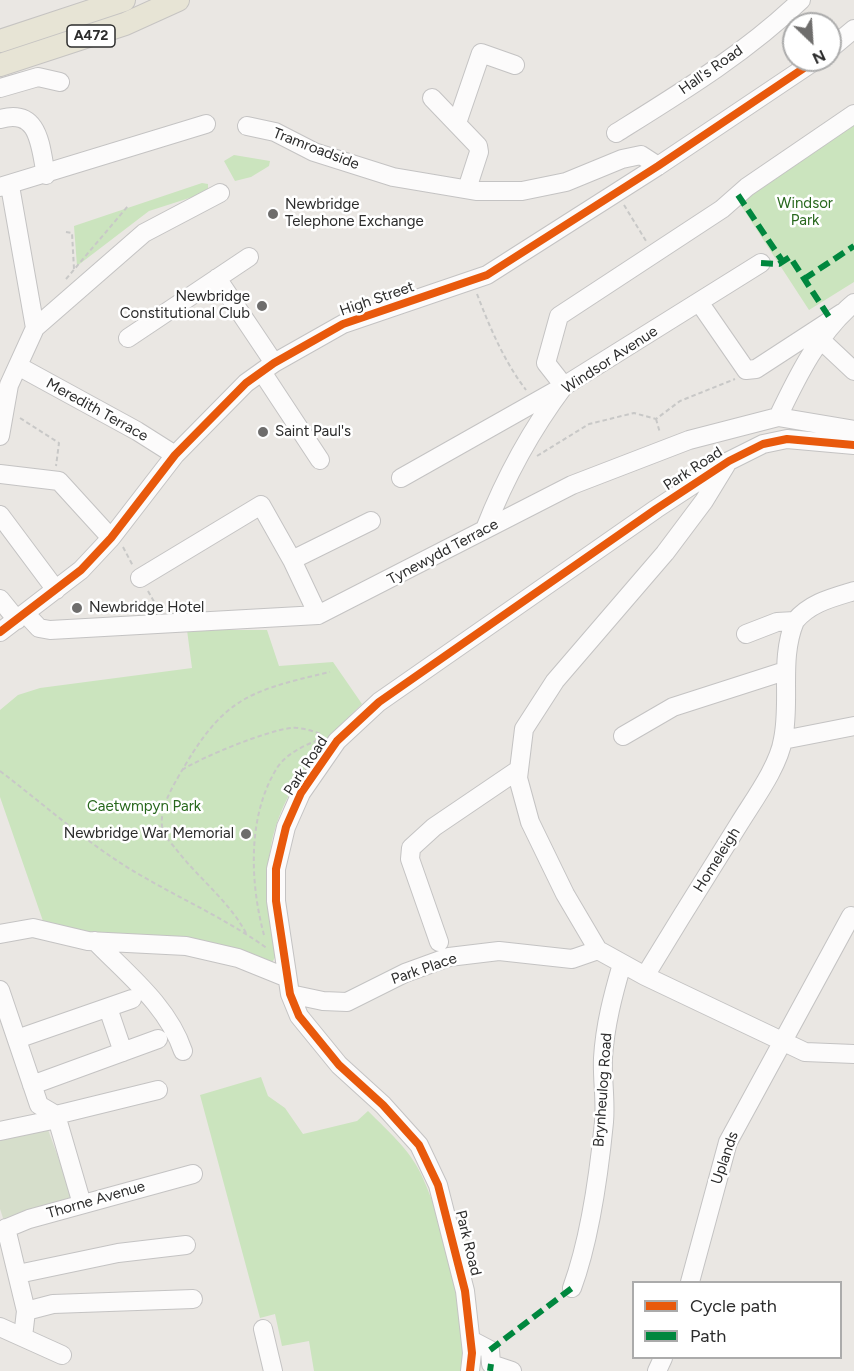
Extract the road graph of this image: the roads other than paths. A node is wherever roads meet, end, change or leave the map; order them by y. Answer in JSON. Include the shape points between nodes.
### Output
{"nodes":[{"id":1,"x":124,"y":0,"type":"edge"},
{"id":2,"x":178,"y":0,"type":"edge"},
{"id":3,"x":801,"y":0,"type":"edge"},
{"id":4,"x":854,"y":29,"type":"edge"},
{"id":5,"x":842,"y":40,"type":"edge"},
{"id":6,"x":0,"y":41,"type":"edge"},
{"id":7,"x":0,"y":65,"type":"edge"},
{"id":8,"x":515,"y":65,"type":"dead end"},
{"id":9,"x":798,"y":72,"type":"edge"},
{"id":10,"x":60,"y":82,"type":"dead end"},
{"id":11,"x":0,"y":88,"type":"edge"},
{"id":12,"x":432,"y":98,"type":"dead end"},
{"id":13,"x":854,"y":114,"type":"edge"},
{"id":14,"x":0,"y":119,"type":"edge"},
{"id":15,"x":457,"y":123,"type":"junction"},
{"id":16,"x":206,"y":124,"type":"dead end"},
{"id":17,"x":247,"y":126,"type":"dead end"},
{"id":18,"x":616,"y":133,"type":"dead end"},
{"id":19,"x":658,"y":166,"type":"junction"},
{"id":20,"x":46,"y":175,"type":"junction"},
{"id":21,"x":5,"y":186,"type":"edge"},
{"id":22,"x":467,"y":189,"type":"junction"},
{"id":23,"x":220,"y":193,"type":"dead end"},
{"id":24,"x":249,"y":257,"type":"dead end"},
{"id":25,"x":761,"y":263,"type":"dead end"},
{"id":26,"x":217,"y":278,"type":"junction"},
{"id":27,"x":699,"y":302,"type":"junction"},
{"id":28,"x":848,"y":308,"type":"edge"},
{"id":29,"x":35,"y":328,"type":"junction"},
{"id":30,"x":128,"y":338,"type":"dead end"},
{"id":31,"x":822,"y":341,"type":"junction"},
{"id":32,"x":18,"y":366,"type":"junction"},
{"id":33,"x":268,"y":367,"type":"junction"},
{"id":34,"x":854,"y":371,"type":"edge"},
{"id":35,"x":4,"y":382,"type":"edge"},
{"id":36,"x":564,"y":386,"type":"junction"},
{"id":37,"x":778,"y":417,"type":"junction"},
{"id":38,"x":854,"y":430,"type":"edge"},
{"id":39,"x":0,"y":436,"type":"edge"},
{"id":40,"x":854,"y":445,"type":"edge"},
{"id":41,"x":176,"y":455,"type":"junction"},
{"id":42,"x":320,"y":460,"type":"dead end"},
{"id":43,"x":729,"y":460,"type":"junction"},
{"id":44,"x":0,"y":474,"type":"edge"},
{"id":45,"x":401,"y":478,"type":"dead end"},
{"id":46,"x":0,"y":515,"type":"edge"},
{"id":47,"x":371,"y":521,"type":"dead end"},
{"id":48,"x":485,"y":529,"type":"junction"},
{"id":49,"x":111,"y":538,"type":"junction"},
{"id":50,"x":292,"y":560,"type":"junction"},
{"id":51,"x":140,"y":578,"type":"dead end"},
{"id":52,"x":56,"y":590,"type":"junction"},
{"id":53,"x":854,"y":591,"type":"edge"},
{"id":54,"x":0,"y":599,"type":"edge"},
{"id":55,"x":318,"y":615,"type":"junction"},
{"id":56,"x":21,"y":616,"type":"junction"},
{"id":57,"x":795,"y":621,"type":"junction"},
{"id":58,"x":0,"y":632,"type":"edge"},
{"id":59,"x":746,"y":634,"type":"dead end"},
{"id":60,"x":785,"y":671,"type":"junction"},
{"id":61,"x":854,"y":726,"type":"edge"},
{"id":62,"x":623,"y":735,"type":"dead end"},
{"id":63,"x":783,"y":740,"type":"junction"},
{"id":64,"x":518,"y":770,"type":"junction"},
{"id":65,"x":851,"y":915,"type":"dead end"},
{"id":66,"x":0,"y":934,"type":"edge"},
{"id":67,"x":95,"y":941,"type":"junction"},
{"id":68,"x":439,"y":942,"type":"dead end"},
{"id":69,"x":598,"y":951,"type":"junction"},
{"id":70,"x":622,"y":964,"type":"junction"},
{"id":71,"x":645,"y":976,"type":"junction"},
{"id":72,"x":286,"y":977,"type":"junction"},
{"id":73,"x":0,"y":990,"type":"edge"},
{"id":74,"x":132,"y":999,"type":"dead end"},
{"id":75,"x":108,"y":1008,"type":"junction"},
{"id":76,"x":17,"y":1039,"type":"junction"},
{"id":77,"x":158,"y":1039,"type":"dead end"},
{"id":78,"x":780,"y":1042,"type":"junction"},
{"id":79,"x":183,"y":1051,"type":"dead end"},
{"id":80,"x":123,"y":1052,"type":"junction"},
{"id":81,"x":854,"y":1054,"type":"edge"},
{"id":82,"x":32,"y":1085,"type":"junction"},
{"id":83,"x":158,"y":1090,"type":"dead end"},
{"id":84,"x":57,"y":1117,"type":"junction"},
{"id":85,"x":0,"y":1131,"type":"edge"},
{"id":86,"x":193,"y":1174,"type":"dead end"},
{"id":87,"x":82,"y":1204,"type":"junction"},
{"id":88,"x":3,"y":1229,"type":"edge"},
{"id":89,"x":186,"y":1245,"type":"dead end"},
{"id":90,"x":18,"y":1274,"type":"junction"},
{"id":91,"x":690,"y":1281,"type":"edge"},
{"id":92,"x":572,"y":1288,"type":"dead end"},
{"id":93,"x":194,"y":1299,"type":"dead end"},
{"id":94,"x":26,"y":1311,"type":"junction"},
{"id":95,"x":0,"y":1326,"type":"edge"},
{"id":96,"x":263,"y":1329,"type":"dead end"},
{"id":97,"x":23,"y":1337,"type":"junction"},
{"id":98,"x":471,"y":1340,"type":"junction"},
{"id":99,"x":63,"y":1355,"type":"dead end"},
{"id":100,"x":273,"y":1371,"type":"edge"},
{"id":101,"x":470,"y":1371,"type":"edge"},
{"id":102,"x":512,"y":1371,"type":"edge"}],
"edges":[{"from":1,"to":6,"type":"main road","number":"A472"},
{"from":2,"to":7,"type":"main road","number":"A472","via":[[125,24]]},
{"from":3,"to":18,"type":"street","name":"Hall's Road","via":[[698,81]]},
{"from":4,"to":5,"type":"street"},
{"from":8,"to":15,"type":"street","via":[[481,53]]},
{"from":9,"to":19,"type":"street","name":"High Street"},
{"from":10,"to":11,"type":"street","via":[[38,77]]},
{"from":12,"to":15,"type":"street"},
{"from":13,"to":36,"type":"street","via":[[722,209],[559,316],[546,363]]},
{"from":14,"to":20,"type":"street","via":[[13,115],[30,122],[36,130]]},
{"from":15,"to":22,"type":"street","via":[[474,140],[479,152]]},
{"from":16,"to":20,"type":"street"},
{"from":17,"to":22,"type":"street","name":"Tramroadside","via":[[275,132],[314,152],[393,177]]},
{"from":19,"to":22,"type":"street","name":"Tramroadside","via":[[641,155],[566,182],[522,191]]},
{"from":19,"to":33,"type":"street","name":"High Street","via":[[487,276],[343,324]]},
{"from":20,"to":21,"type":"street"},
{"from":21,"to":29,"type":"street"},
{"from":23,"to":29,"type":"street","via":[[144,233]]},
{"from":24,"to":26,"type":"street"},
{"from":25,"to":27,"type":"street","name":"Windsor Avenue"},
{"from":26,"to":30,"type":"street"},
{"from":26,"to":33,"type":"street"},
{"from":27,"to":28,"type":"street","via":[[746,370],[756,369]]},
{"from":27,"to":36,"type":"street","name":"Windsor Avenue"},
{"from":28,"to":31,"type":"street"},
{"from":29,"to":32,"type":"street"},
{"from":31,"to":34,"type":"street"},
{"from":31,"to":37,"type":"street","via":[[799,373]]},
{"from":32,"to":35,"type":"street"},
{"from":32,"to":41,"type":"street","name":"Meredith Terrace"},
{"from":33,"to":41,"type":"street","name":"High Street","via":[[246,383]]},
{"from":33,"to":42,"type":"street"},
{"from":35,"to":39,"type":"street"},
{"from":36,"to":45,"type":"street"},
{"from":36,"to":48,"type":"street","name":"Windsor Avenue","via":[[543,413],[509,474]]},
{"from":37,"to":38,"type":"street","name":"Tynewydd Terrace"},
{"from":37,"to":48,"type":"street","name":"Tynewydd Terrace","via":[[689,440],[572,485]]},
{"from":40,"to":43,"type":"street","name":"Park Road","via":[[787,439],[763,444]]},
{"from":41,"to":49,"type":"street","name":"High Street"},
{"from":43,"to":64,"type":"street","via":[[665,553],[555,681],[524,729]]},
{"from":43,"to":72,"type":"street","name":"Park Road","via":[[379,702],[337,741],[301,793],[286,827],[276,869]]},
{"from":44,"to":49,"type":"street","via":[[59,481]]},
{"from":46,"to":52,"type":"street"},
{"from":47,"to":50,"type":"street"},
{"from":48,"to":55,"type":"street","name":"Tynewydd Terrace"},
{"from":49,"to":52,"type":"street","name":"High Street"},
{"from":50,"to":51,"type":"street","via":[[261,505]]},
{"from":50,"to":55,"type":"street"},
{"from":52,"to":56,"type":"street","name":"High Street"},
{"from":53,"to":57,"type":"street","via":[[804,610]]},
{"from":54,"to":56,"type":"street","name":"Tynewydd Terrace"},
{"from":55,"to":56,"type":"street","name":"Tynewydd Terrace","via":[[44,630]]},
{"from":56,"to":58,"type":"street","name":"High Street"},
{"from":57,"to":59,"type":"street","via":[[777,621]]},
{"from":57,"to":60,"type":"street","name":"Homeleigh"},
{"from":60,"to":62,"type":"street","via":[[673,707]]},
{"from":60,"to":63,"type":"street","name":"Homeleigh"},
{"from":61,"to":63,"type":"street"},
{"from":63,"to":71,"type":"street","name":"Homeleigh","via":[[770,771]]},
{"from":64,"to":68,"type":"street","name":"Park Place","via":[[434,827],[411,848],[411,859]]},
{"from":64,"to":69,"type":"street","via":[[530,822]]},
{"from":65,"to":78,"type":"street","name":"Uplands"},
{"from":66,"to":67,"type":"street","name":"Park Place","via":[[33,928]]},
{"from":67,"to":72,"type":"street","name":"Park Place","via":[[186,946],[238,957]]},
{"from":67,"to":79,"type":"street","via":[[151,998],[177,1035]]},
{"from":69,"to":70,"type":"street"},
{"from":69,"to":72,"type":"street","name":"Park Place","via":[[572,959],[499,951],[449,957],[405,973],[347,1002],[323,1001]]},
{"from":70,"to":71,"type":"street"},
{"from":70,"to":92,"type":"street","name":"Brynheulog Road","via":[[610,1006],[603,1057],[604,1120],[599,1159]]},
{"from":71,"to":78,"type":"street"},
{"from":72,"to":98,"type":"street","name":"Park Road","via":[[299,1016],[339,1065],[419,1145],[438,1185],[453,1236]]},
{"from":73,"to":76,"type":"street"},
{"from":74,"to":75,"type":"street"},
{"from":75,"to":76,"type":"street"},
{"from":75,"to":80,"type":"street"},
{"from":76,"to":82,"type":"street"},
{"from":77,"to":80,"type":"street"},
{"from":78,"to":81,"type":"street","via":[[804,1052]]},
{"from":78,"to":91,"type":"street","name":"Uplands","via":[[728,1142]]},
{"from":80,"to":82,"type":"street"},
{"from":82,"to":84,"type":"street","via":[[39,1105]]},
{"from":83,"to":84,"type":"street"},
{"from":84,"to":85,"type":"street"},
{"from":84,"to":87,"type":"street"},
{"from":86,"to":87,"type":"street","name":"Thorne Avenue"},
{"from":87,"to":88,"type":"street","name":"Thorne Avenue"},
{"from":88,"to":90,"type":"street"},
{"from":89,"to":90,"type":"street","via":[[118,1253]]},
{"from":90,"to":94,"type":"street"},
{"from":93,"to":94,"type":"street","via":[[53,1304]]},
{"from":94,"to":97,"type":"street"},
{"from":95,"to":97,"type":"street"},
{"from":96,"to":100,"type":"street"},
{"from":97,"to":99,"type":"street"},
{"from":98,"to":101,"type":"street","name":"Park Road"},
{"from":98,"to":102,"type":"street","via":[[490,1350],[491,1364]]}]}
